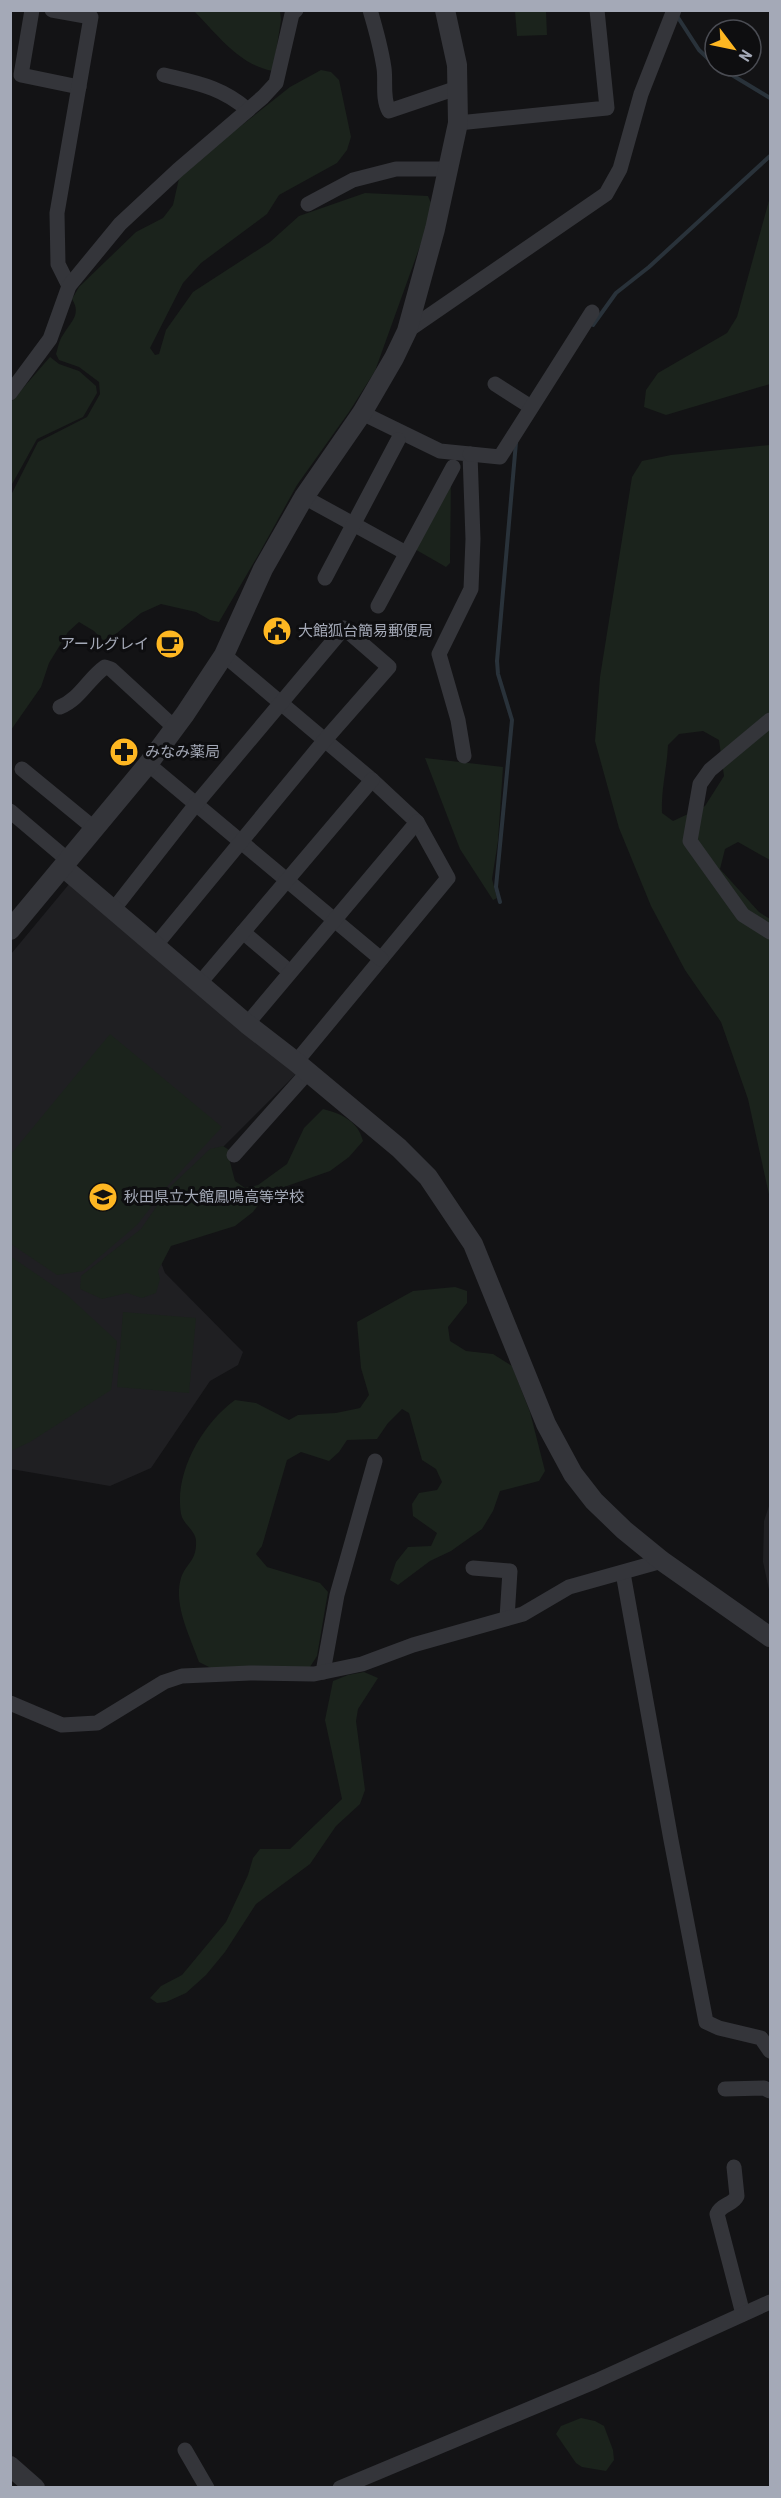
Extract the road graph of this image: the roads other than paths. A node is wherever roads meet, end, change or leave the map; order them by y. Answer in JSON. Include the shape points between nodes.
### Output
{"nodes":[{"id":1,"x":32,"y":10,"type":"edge"},
{"id":2,"x":52,"y":10,"type":"edge"},
{"id":3,"x":296,"y":10,"type":"edge"},
{"id":4,"x":370,"y":10,"type":"edge"},
{"id":5,"x":445,"y":10,"type":"edge"},
{"id":6,"x":597,"y":10,"type":"edge"},
{"id":7,"x":91,"y":14,"type":"edge"},
{"id":8,"x":673,"y":15,"type":"edge"},
{"id":9,"x":164,"y":75,"type":"dead end"},
{"id":10,"x":79,"y":87,"type":"junction"},
{"id":11,"x":458,"y":88,"type":"junction"},
{"id":12,"x":248,"y":110,"type":"junction"},
{"id":13,"x":458,"y":123,"type":"junction"},
{"id":14,"x":448,"y":169,"type":"junction"},
{"id":15,"x":308,"y":204,"type":"dead end"},
{"id":16,"x":69,"y":286,"type":"junction"},
{"id":17,"x":592,"y":312,"type":"dead end"},
{"id":18,"x":407,"y":331,"type":"junction"},
{"id":19,"x":495,"y":384,"type":"dead end"},
{"id":20,"x":10,"y":393,"type":"edge"},
{"id":21,"x":531,"y":407,"type":"junction"},
{"id":22,"x":362,"y":413,"type":"junction"},
{"id":23,"x":398,"y":440,"type":"dead end"},
{"id":24,"x":470,"y":454,"type":"junction"},
{"id":25,"x":453,"y":468,"type":"dead end"},
{"id":26,"x":304,"y":497,"type":"junction"},
{"id":27,"x":353,"y":524,"type":"junction"},
{"id":28,"x":406,"y":553,"type":"junction"},
{"id":29,"x":325,"y":578,"type":"dead end"},
{"id":30,"x":378,"y":606,"type":"dead end"},
{"id":31,"x":224,"y":655,"type":"junction"},
{"id":32,"x":281,"y":704,"type":"junction"},
{"id":33,"x":60,"y":707,"type":"dead end"},
{"id":34,"x":771,"y":720,"type":"edge"},
{"id":35,"x":175,"y":728,"type":"junction"},
{"id":36,"x":324,"y":741,"type":"junction"},
{"id":37,"x":464,"y":756,"type":"dead end"},
{"id":38,"x":148,"y":764,"type":"junction"},
{"id":39,"x":22,"y":769,"type":"dead end"},
{"id":40,"x":372,"y":780,"type":"junction"},
{"id":41,"x":196,"y":804,"type":"junction"},
{"id":42,"x":10,"y":811,"type":"edge"},
{"id":43,"x":417,"y":822,"type":"junction"},
{"id":44,"x":94,"y":830,"type":"junction"},
{"id":45,"x":241,"y":842,"type":"junction"},
{"id":46,"x":66,"y":864,"type":"junction"},
{"id":47,"x":287,"y":880,"type":"junction"},
{"id":48,"x":113,"y":910,"type":"junction"},
{"id":49,"x":334,"y":920,"type":"junction"},
{"id":50,"x":10,"y":930,"type":"edge"},
{"id":51,"x":243,"y":932,"type":"junction"},
{"id":52,"x":771,"y":932,"type":"edge"},
{"id":53,"x":155,"y":946,"type":"junction"},
{"id":54,"x":381,"y":959,"type":"junction"},
{"id":55,"x":290,"y":972,"type":"junction"},
{"id":56,"x":199,"y":984,"type":"junction"},
{"id":57,"x":247,"y":1024,"type":"junction"},
{"id":58,"x":302,"y":1067,"type":"junction"},
{"id":59,"x":234,"y":1155,"type":"dead end"},
{"id":60,"x":375,"y":1461,"type":"dead end"},
{"id":61,"x":662,"y":1562,"type":"junction"},
{"id":62,"x":474,"y":1568,"type":"dead end"},
{"id":63,"x":623,"y":1573,"type":"junction"},
{"id":64,"x":507,"y":1618,"type":"junction"},
{"id":65,"x":771,"y":1637,"type":"edge"},
{"id":66,"x":323,"y":1672,"type":"junction"},
{"id":67,"x":10,"y":1703,"type":"edge"},
{"id":68,"x":771,"y":2050,"type":"edge"},
{"id":69,"x":725,"y":2089,"type":"dead end"},
{"id":70,"x":771,"y":2091,"type":"edge"},
{"id":71,"x":734,"y":2167,"type":"dead end"},
{"id":72,"x":771,"y":2302,"type":"edge"},
{"id":73,"x":743,"y":2314,"type":"junction"},
{"id":74,"x":185,"y":2450,"type":"dead end"},
{"id":75,"x":10,"y":2466,"type":"edge"},
{"id":76,"x":35,"y":2487,"type":"edge"},
{"id":77,"x":207,"y":2487,"type":"edge"},
{"id":78,"x":340,"y":2487,"type":"edge"}],
"edges":[{"from":1,"to":10,"type":"street","via":[[21,75]]},
{"from":2,"to":7,"type":"street"},
{"from":3,"to":12,"type":"street","via":[[276,83]]},
{"from":4,"to":11,"type":"street","via":[[384,71],[385,103],[390,111]]},
{"from":5,"to":11,"type":"street"},
{"from":6,"to":13,"type":"street","via":[[606,108]]},
{"from":7,"to":10,"type":"street"},
{"from":8,"to":18,"type":"street","via":[[641,94],[623,162],[606,194]]},
{"from":9,"to":12,"type":"street","via":[[213,87]]},
{"from":10,"to":16,"type":"street","via":[[57,213],[58,264]]},
{"from":11,"to":13,"type":"street"},
{"from":12,"to":16,"type":"street","via":[[120,224]]},
{"from":13,"to":14,"type":"street"},
{"from":14,"to":15,"type":"street","via":[[396,169],[353,180]]},
{"from":14,"to":18,"type":"street"},
{"from":16,"to":20,"type":"street","via":[[50,339]]},
{"from":17,"to":21,"type":"street"},
{"from":18,"to":22,"type":"street"},
{"from":19,"to":21,"type":"street"},
{"from":21,"to":24,"type":"street","via":[[500,457]]},
{"from":22,"to":24,"type":"street","via":[[440,451]]},
{"from":22,"to":26,"type":"street"},
{"from":23,"to":27,"type":"street"},
{"from":24,"to":37,"type":"street","via":[[471,589],[439,654]]},
{"from":25,"to":28,"type":"street"},
{"from":26,"to":27,"type":"street"},
{"from":26,"to":31,"type":"street","via":[[263,569]]},
{"from":27,"to":28,"type":"street"},
{"from":27,"to":29,"type":"street"},
{"from":28,"to":30,"type":"street"},
{"from":31,"to":32,"type":"street"},
{"from":31,"to":35,"type":"street"},
{"from":32,"to":36,"type":"street"},
{"from":32,"to":36,"type":"street","via":[[344,628],[389,667]]},
{"from":32,"to":41,"type":"street"},
{"from":33,"to":35,"type":"street","via":[[71,702],[97,673],[111,669]]},
{"from":34,"to":52,"type":"street","via":[[710,770],[700,784],[690,841],[743,915]]},
{"from":35,"to":38,"type":"street"},
{"from":36,"to":40,"type":"street"},
{"from":36,"to":45,"type":"street"},
{"from":38,"to":41,"type":"street"},
{"from":38,"to":44,"type":"street"},
{"from":39,"to":44,"type":"street"},
{"from":40,"to":43,"type":"street"},
{"from":40,"to":47,"type":"street"},
{"from":41,"to":45,"type":"street"},
{"from":41,"to":48,"type":"street"},
{"from":42,"to":46,"type":"street"},
{"from":43,"to":49,"type":"street"},
{"from":43,"to":54,"type":"street","via":[[448,878]]},
{"from":44,"to":46,"type":"street"},
{"from":45,"to":47,"type":"street"},
{"from":45,"to":53,"type":"street"},
{"from":46,"to":48,"type":"street"},
{"from":46,"to":50,"type":"street"},
{"from":47,"to":49,"type":"street"},
{"from":47,"to":51,"type":"street"},
{"from":48,"to":53,"type":"street"},
{"from":49,"to":54,"type":"street"},
{"from":49,"to":55,"type":"street"},
{"from":51,"to":55,"type":"street"},
{"from":51,"to":56,"type":"street"},
{"from":53,"to":56,"type":"street"},
{"from":54,"to":58,"type":"street"},
{"from":55,"to":57,"type":"street"},
{"from":56,"to":57,"type":"street"},
{"from":57,"to":58,"type":"street"},
{"from":58,"to":59,"type":"street"},
{"from":58,"to":61,"type":"street","via":[[428,1177],[474,1244],[546,1424],[573,1474],[594,1501]]},
{"from":60,"to":66,"type":"street","via":[[337,1595]]},
{"from":61,"to":63,"type":"street"},
{"from":61,"to":65,"type":"street"},
{"from":62,"to":64,"type":"street","via":[[510,1571]]},
{"from":63,"to":64,"type":"street","via":[[570,1587],[523,1614]]},
{"from":63,"to":68,"type":"street","via":[[706,2022],[761,2038]]},
{"from":64,"to":66,"type":"street","via":[[362,1664]]},
{"from":66,"to":67,"type":"street","via":[[182,1676],[164,1682],[97,1723],[62,1725]]},
{"from":69,"to":70,"type":"street"},
{"from":71,"to":73,"type":"street","via":[[737,2196],[717,2214]]},
{"from":72,"to":73,"type":"street"},
{"from":73,"to":78,"type":"street","via":[[596,2381]]},
{"from":74,"to":77,"type":"street"},
{"from":75,"to":76,"type":"street"}]}
